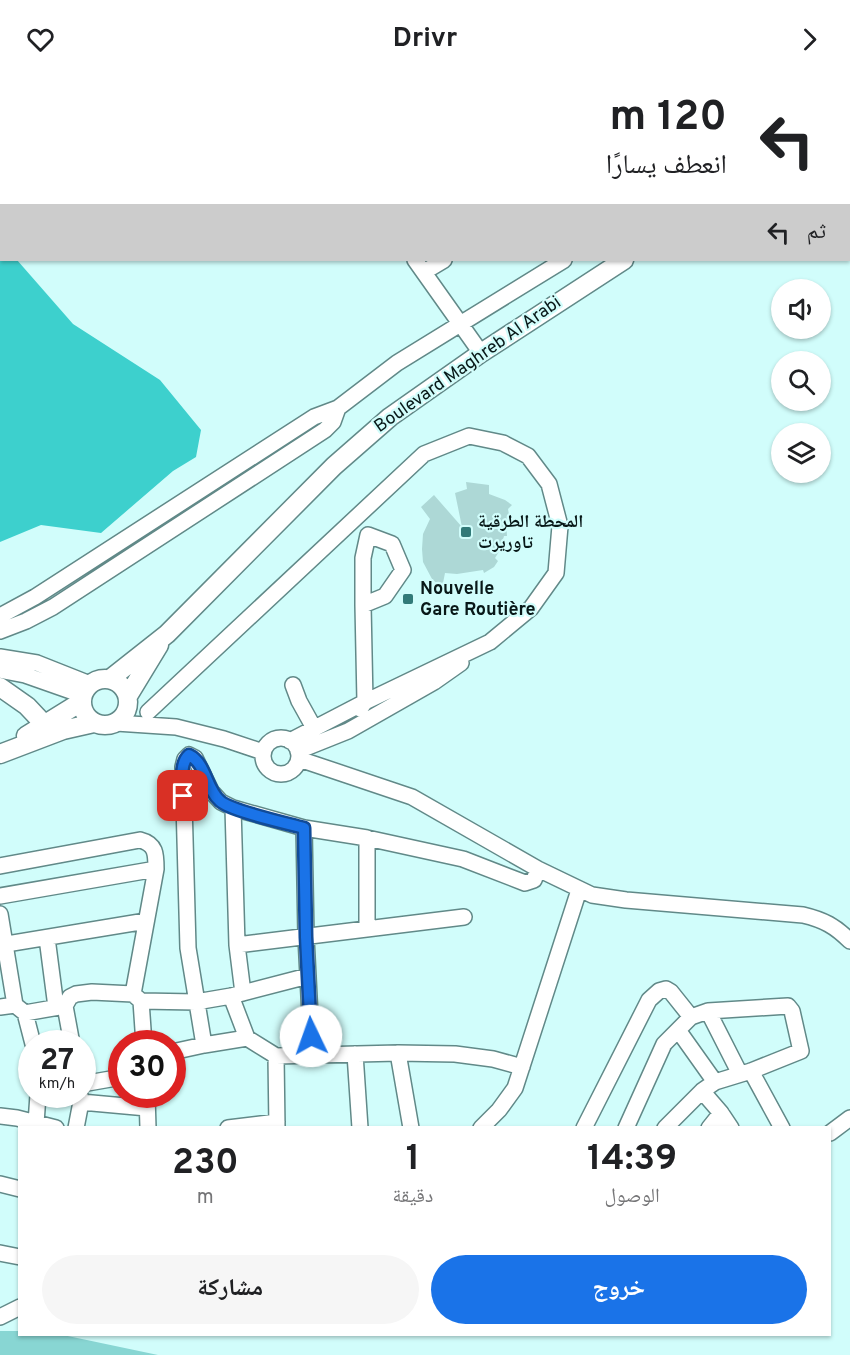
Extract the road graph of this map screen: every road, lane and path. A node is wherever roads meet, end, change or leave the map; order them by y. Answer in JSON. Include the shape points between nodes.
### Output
{"nodes":[{"id":1,"x":440,"y":261,"type":"edge"},
{"id":2,"x":562,"y":261,"type":"edge"},
{"id":3,"x":622,"y":261,"type":"edge"},
{"id":4,"x":420,"y":266,"type":"edge"},
{"id":5,"x":461,"y":324,"type":"junction"},
{"id":6,"x":481,"y":353,"type":"junction"},
{"id":7,"x":338,"y":408,"type":"junction"},
{"id":8,"x":363,"y":605,"type":"dead end"},
{"id":9,"x":0,"y":616,"type":"edge"},
{"id":10,"x":0,"y":631,"type":"edge"},
{"id":11,"x":166,"y":634,"type":"junction"},
{"id":12,"x":490,"y":642,"type":"junction"},
{"id":13,"x":0,"y":657,"type":"edge"},
{"id":14,"x":0,"y":670,"type":"edge"},
{"id":15,"x":110,"y":679,"type":"junction"},
{"id":16,"x":293,"y":685,"type":"dead end"},
{"id":17,"x":0,"y":687,"type":"edge"},
{"id":18,"x":84,"y":694,"type":"junction"},
{"id":19,"x":128,"y":699,"type":"junction"},
{"id":20,"x":365,"y":702,"type":"junction"},
{"id":21,"x":148,"y":712,"type":"junction"},
{"id":22,"x":94,"y":723,"type":"junction"},
{"id":23,"x":116,"y":723,"type":"junction"},
{"id":24,"x":44,"y":724,"type":"junction"},
{"id":25,"x":176,"y":727,"type":"junction"},
{"id":26,"x":314,"y":728,"type":"junction"},
{"id":27,"x":348,"y":731,"type":"junction"},
{"id":28,"x":296,"y":750,"type":"junction"},
{"id":29,"x":263,"y":752,"type":"junction"},
{"id":30,"x":0,"y":753,"type":"edge"},
{"id":31,"x":233,"y":808,"type":"junction"},
{"id":32,"x":304,"y":828,"type":"junction"},
{"id":33,"x":367,"y":838,"type":"junction"},
{"id":34,"x":0,"y":866,"type":"edge"},
{"id":35,"x":156,"y":869,"type":"junction"},
{"id":36,"x":538,"y":869,"type":"junction"},
{"id":37,"x":579,"y":890,"type":"junction"},
{"id":38,"x":0,"y":896,"type":"edge"},
{"id":39,"x":0,"y":914,"type":"edge"},
{"id":40,"x":464,"y":917,"type":"dead end"},
{"id":41,"x":146,"y":921,"type":"junction"},
{"id":42,"x":367,"y":929,"type":"junction"},
{"id":43,"x":306,"y":937,"type":"junction"},
{"id":44,"x":47,"y":938,"type":"junction"},
{"id":45,"x":850,"y":941,"type":"edge"},
{"id":46,"x":2,"y":945,"type":"edge"},
{"id":47,"x":237,"y":945,"type":"junction"},
{"id":48,"x":308,"y":976,"type":"junction"},
{"id":49,"x":237,"y":994,"type":"junction"},
{"id":50,"x":137,"y":997,"type":"junction"},
{"id":51,"x":196,"y":1002,"type":"junction"},
{"id":52,"x":61,"y":1007,"type":"junction"},
{"id":53,"x":13,"y":1009,"type":"edge"},
{"id":54,"x":708,"y":1011,"type":"junction"},
{"id":55,"x":691,"y":1017,"type":"junction"},
{"id":56,"x":25,"y":1030,"type":"edge"},
{"id":57,"x":68,"y":1030,"type":"edge"},
{"id":58,"x":142,"y":1030,"type":"edge"},
{"id":59,"x":678,"y":1030,"type":"junction"},
{"id":60,"x":247,"y":1038,"type":"junction"},
{"id":61,"x":204,"y":1045,"type":"junction"},
{"id":62,"x":186,"y":1049,"type":"edge"},
{"id":63,"x":398,"y":1053,"type":"junction"},
{"id":64,"x":355,"y":1054,"type":"junction"},
{"id":65,"x":276,"y":1056,"type":"junction"},
{"id":66,"x":312,"y":1056,"type":"junction"},
{"id":67,"x":522,"y":1067,"type":"junction"},
{"id":68,"x":746,"y":1072,"type":"junction"},
{"id":69,"x":715,"y":1082,"type":"junction"},
{"id":70,"x":702,"y":1091,"type":"junction"},
{"id":71,"x":37,"y":1108,"type":"edge"},
{"id":72,"x":79,"y":1108,"type":"edge"},
{"id":73,"x":147,"y":1108,"type":"edge"},
{"id":74,"x":721,"y":1113,"type":"junction"},
{"id":75,"x":0,"y":1116,"type":"edge"},
{"id":76,"x":850,"y":1118,"type":"edge"},
{"id":77,"x":36,"y":1123,"type":"junction"},
{"id":78,"x":277,"y":1125,"type":"edge"},
{"id":79,"x":48,"y":1126,"type":"edge"},
{"id":80,"x":76,"y":1126,"type":"edge"},
{"id":81,"x":148,"y":1126,"type":"edge"},
{"id":82,"x":261,"y":1126,"type":"edge"},
{"id":83,"x":360,"y":1126,"type":"edge"},
{"id":84,"x":411,"y":1126,"type":"edge"},
{"id":85,"x":483,"y":1126,"type":"edge"},
{"id":86,"x":585,"y":1126,"type":"edge"},
{"id":87,"x":627,"y":1126,"type":"edge"},
{"id":88,"x":667,"y":1126,"type":"edge"},
{"id":89,"x":711,"y":1126,"type":"edge"},
{"id":90,"x":730,"y":1126,"type":"edge"},
{"id":91,"x":781,"y":1126,"type":"edge"},
{"id":92,"x":831,"y":1132,"type":"edge"},
{"id":93,"x":0,"y":1184,"type":"edge"},
{"id":94,"x":18,"y":1188,"type":"edge"},
{"id":95,"x":0,"y":1253,"type":"edge"},
{"id":96,"x":18,"y":1257,"type":"edge"},
{"id":97,"x":18,"y":1308,"type":"edge"},
{"id":98,"x":0,"y":1317,"type":"edge"}],
"edges":[{"from":1,"to":4,"type":"street"},
{"from":2,"to":5,"type":"street"},
{"from":3,"to":6,"type":"main road","name":"Boulevard Maghreb Al Arabi"},
{"from":4,"to":5,"type":"street"},
{"from":5,"to":6,"type":"street"},
{"from":5,"to":7,"type":"street","via":[[397,363]]},
{"from":6,"to":11,"type":"main road","name":"Boulevard Maghreb Al Arabi","via":[[359,443]]},
{"from":7,"to":9,"type":"street","via":[[314,417]]},
{"from":7,"to":10,"type":"street","via":[[325,430],[52,607]]},
{"from":8,"to":20,"type":"street"},
{"from":11,"to":15,"type":"main road","name":"Boulevard Maghreb Al Arabi"},
{"from":11,"to":19,"type":"main road","name":"Boulevard Maghreb Al Arabi"},
{"from":12,"to":20,"type":"street"},
{"from":12,"to":21,"type":"street","via":[[531,608],[556,573],[560,526],[549,484],[528,456],[503,443],[469,436],[424,454]]},
{"from":12,"to":27,"type":"street","via":[[434,682]]},
{"from":13,"to":18,"type":"street","via":[[37,663]]},
{"from":14,"to":18,"type":"street"},
{"from":15,"to":18,"type":"main road","via":[[96,680]]},
{"from":15,"to":19,"type":"main road","via":[[118,682]]},
{"from":16,"to":26,"type":"street"},
{"from":17,"to":24,"type":"main road"},
{"from":18,"to":22,"type":"main road","via":[[84,714]]},
{"from":18,"to":24,"type":"main road"},
{"from":19,"to":21,"type":"street"},
{"from":19,"to":23,"type":"main road","via":[[124,716]]},
{"from":20,"to":26,"type":"street"},
{"from":20,"to":27,"type":"street"},
{"from":21,"to":25,"type":"street"},
{"from":22,"to":23,"type":"main road"},
{"from":22,"to":30,"type":"main road"},
{"from":23,"to":25,"type":"street"},
{"from":24,"to":30,"type":"main road"},
{"from":25,"to":29,"type":"street"},
{"from":26,"to":28,"type":"street"},
{"from":27,"to":28,"type":"street"},
{"from":28,"to":29,"type":"street","via":[[278,739]]},
{"from":28,"to":29,"type":"street","via":[[294,769],[283,774],[272,772],[264,764]]},
{"from":28,"to":36,"type":"street","via":[[412,797]]},
{"from":31,"to":32,"type":"street"},
{"from":31,"to":47,"type":"street"},
{"from":31,"to":51,"type":"street","via":[[220,802],[195,758],[189,755],[185,759],[183,796],[186,913]]},
{"from":32,"to":33,"type":"street"},
{"from":32,"to":43,"type":"street"},
{"from":33,"to":36,"type":"street","via":[[463,859],[525,883],[534,880]]},
{"from":33,"to":42,"type":"street"},
{"from":34,"to":35,"type":"street","via":[[140,840],[155,849]]},
{"from":35,"to":38,"type":"street"},
{"from":35,"to":41,"type":"street"},
{"from":36,"to":37,"type":"street"},
{"from":37,"to":45,"type":"street","via":[[626,900],[803,915],[823,919]]},
{"from":37,"to":67,"type":"street"},
{"from":39,"to":46,"type":"street"},
{"from":40,"to":42,"type":"street"},
{"from":41,"to":44,"type":"street"},
{"from":41,"to":50,"type":"street"},
{"from":42,"to":43,"type":"street"},
{"from":43,"to":47,"type":"street"},
{"from":43,"to":48,"type":"street"},
{"from":44,"to":46,"type":"street"},
{"from":44,"to":52,"type":"street"},
{"from":46,"to":53,"type":"street"},
{"from":47,"to":49,"type":"street"},
{"from":48,"to":49,"type":"street"},
{"from":48,"to":66,"type":"street"},
{"from":49,"to":51,"type":"street"},
{"from":49,"to":60,"type":"street"},
{"from":50,"to":51,"type":"street"},
{"from":50,"to":52,"type":"street","via":[[106,991],[76,994]]},
{"from":50,"to":58,"type":"street"},
{"from":51,"to":61,"type":"street"},
{"from":52,"to":53,"type":"street"},
{"from":52,"to":57,"type":"street"},
{"from":53,"to":56,"type":"street"},
{"from":54,"to":55,"type":"street"},
{"from":54,"to":68,"type":"street"},
{"from":54,"to":68,"type":"street","via":[[788,1006],[792,1011],[801,1051]]},
{"from":55,"to":59,"type":"street"},
{"from":55,"to":86,"type":"street","via":[[671,992],[666,989],[654,994]]},
{"from":59,"to":69,"type":"street"},
{"from":59,"to":87,"type":"street","via":[[664,1044]]},
{"from":60,"to":61,"type":"street"},
{"from":60,"to":65,"type":"street"},
{"from":61,"to":62,"type":"street"},
{"from":63,"to":64,"type":"street"},
{"from":63,"to":67,"type":"street","via":[[472,1056]]},
{"from":63,"to":84,"type":"street"},
{"from":64,"to":66,"type":"street"},
{"from":64,"to":83,"type":"street"},
{"from":65,"to":66,"type":"street"},
{"from":65,"to":78,"type":"street"},
{"from":67,"to":85,"type":"street","via":[[515,1088]]},
{"from":68,"to":69,"type":"street"},
{"from":68,"to":91,"type":"street"},
{"from":69,"to":70,"type":"street"},
{"from":70,"to":74,"type":"street"},
{"from":70,"to":88,"type":"street"},
{"from":71,"to":77,"type":"street"},
{"from":72,"to":80,"type":"street"},
{"from":73,"to":81,"type":"street"},
{"from":74,"to":89,"type":"street"},
{"from":74,"to":90,"type":"street"},
{"from":75,"to":77,"type":"street"},
{"from":76,"to":92,"type":"street"},
{"from":77,"to":79,"type":"street"},
{"from":78,"to":82,"type":"street"},
{"from":93,"to":94,"type":"street"},
{"from":95,"to":96,"type":"street"},
{"from":97,"to":98,"type":"street"}]}
